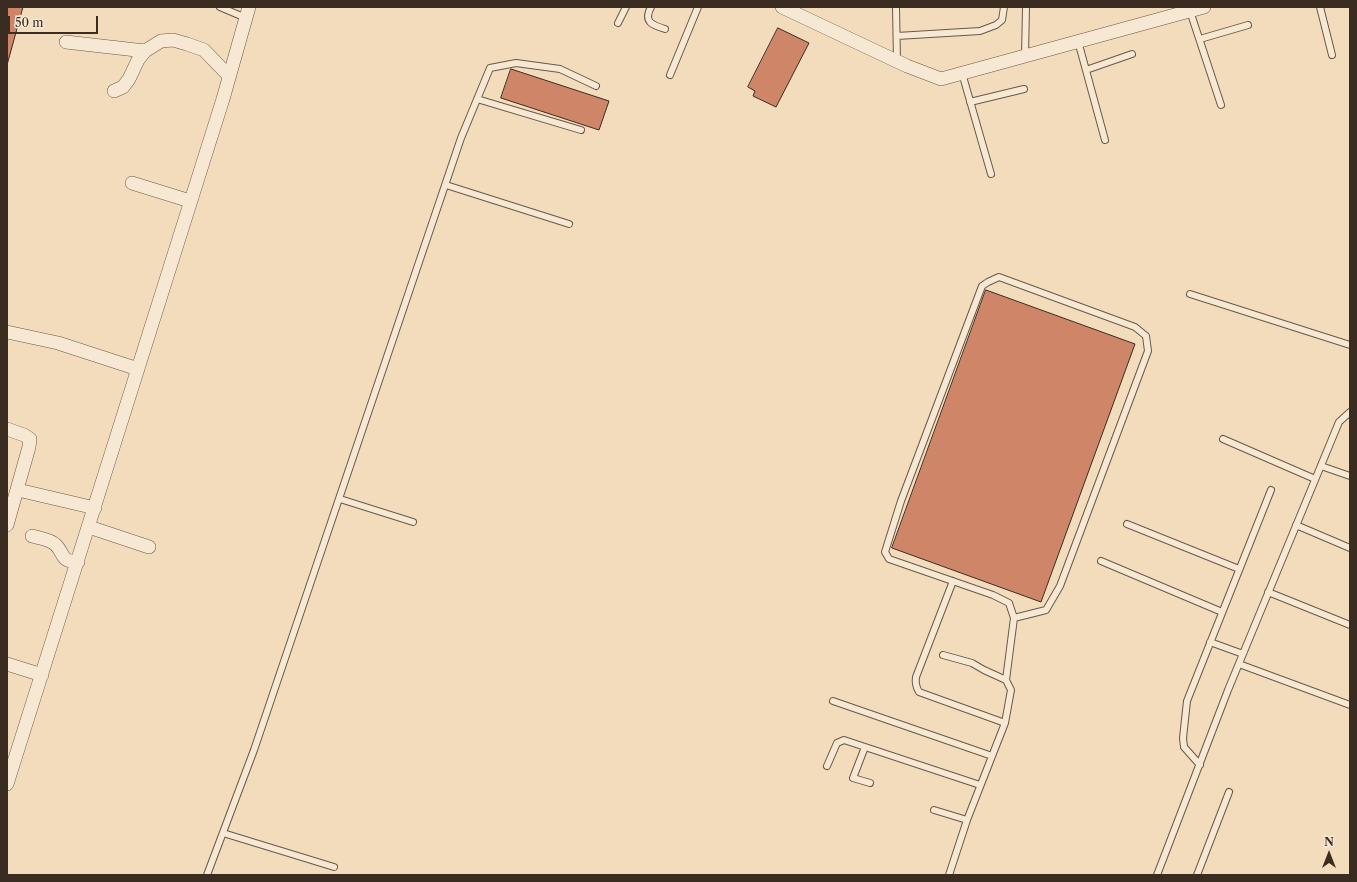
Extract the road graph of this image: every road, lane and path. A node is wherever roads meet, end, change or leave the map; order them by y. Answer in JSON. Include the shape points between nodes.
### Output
{"nodes":[{"id":1,"x":220,"y":7,"type":"edge"},
{"id":2,"x":626,"y":7,"type":"edge"},
{"id":3,"x":651,"y":7,"type":"edge"},
{"id":4,"x":698,"y":7,"type":"edge"},
{"id":5,"x":782,"y":7,"type":"edge"},
{"id":6,"x":896,"y":7,"type":"edge"},
{"id":7,"x":1004,"y":7,"type":"edge"},
{"id":8,"x":1026,"y":7,"type":"edge"},
{"id":9,"x":1204,"y":7,"type":"edge"},
{"id":10,"x":1320,"y":7,"type":"edge"},
{"id":11,"x":1190,"y":11,"type":"junction"},
{"id":12,"x":247,"y":13,"type":"edge"},
{"id":13,"x":618,"y":24,"type":"dead end"},
{"id":14,"x":1248,"y":25,"type":"dead end"},
{"id":15,"x":665,"y":30,"type":"dead end"},
{"id":16,"x":897,"y":36,"type":"junction"},
{"id":17,"x":1200,"y":39,"type":"junction"},
{"id":18,"x":1078,"y":41,"type":"junction"},
{"id":19,"x":66,"y":42,"type":"dead end"},
{"id":20,"x":145,"y":51,"type":"junction"},
{"id":21,"x":1132,"y":54,"type":"dead end"},
{"id":22,"x":1332,"y":55,"type":"dead end"},
{"id":23,"x":1025,"y":56,"type":"junction"},
{"id":24,"x":897,"y":62,"type":"junction"},
{"id":25,"x":1086,"y":70,"type":"junction"},
{"id":26,"x":962,"y":73,"type":"junction"},
{"id":27,"x":670,"y":75,"type":"dead end"},
{"id":28,"x":229,"y":76,"type":"junction"},
{"id":29,"x":596,"y":86,"type":"dead end"},
{"id":30,"x":1024,"y":88,"type":"dead end"},
{"id":31,"x":114,"y":91,"type":"dead end"},
{"id":32,"x":477,"y":99,"type":"junction"},
{"id":33,"x":970,"y":102,"type":"junction"},
{"id":34,"x":1221,"y":105,"type":"dead end"},
{"id":35,"x":581,"y":130,"type":"dead end"},
{"id":36,"x":1105,"y":140,"type":"dead end"},
{"id":37,"x":991,"y":174,"type":"dead end"},
{"id":38,"x":132,"y":183,"type":"dead end"},
{"id":39,"x":446,"y":184,"type":"junction"},
{"id":40,"x":190,"y":201,"type":"junction"},
{"id":41,"x":569,"y":224,"type":"dead end"},
{"id":42,"x":1190,"y":294,"type":"dead end"},
{"id":43,"x":7,"y":332,"type":"edge"},
{"id":44,"x":1350,"y":345,"type":"edge"},
{"id":45,"x":138,"y":369,"type":"junction"},
{"id":46,"x":1350,"y":412,"type":"edge"},
{"id":47,"x":7,"y":429,"type":"edge"},
{"id":48,"x":1223,"y":439,"type":"dead end"},
{"id":49,"x":1320,"y":466,"type":"junction"},
{"id":50,"x":1350,"y":476,"type":"edge"},
{"id":51,"x":1315,"y":479,"type":"junction"},
{"id":52,"x":18,"y":490,"type":"junction"},
{"id":53,"x":1271,"y":490,"type":"dead end"},
{"id":54,"x":340,"y":499,"type":"junction"},
{"id":55,"x":10,"y":504,"type":"edge"},
{"id":56,"x":95,"y":508,"type":"junction"},
{"id":57,"x":413,"y":522,"type":"dead end"},
{"id":58,"x":1127,"y":524,"type":"dead end"},
{"id":59,"x":7,"y":525,"type":"edge"},
{"id":60,"x":1296,"y":525,"type":"junction"},
{"id":61,"x":89,"y":527,"type":"junction"},
{"id":62,"x":32,"y":536,"type":"dead end"},
{"id":63,"x":149,"y":546,"type":"dead end"},
{"id":64,"x":1350,"y":548,"type":"edge"},
{"id":65,"x":1101,"y":561,"type":"dead end"},
{"id":66,"x":78,"y":562,"type":"junction"},
{"id":67,"x":1239,"y":569,"type":"junction"},
{"id":68,"x":953,"y":581,"type":"junction"},
{"id":69,"x":1268,"y":592,"type":"junction"},
{"id":70,"x":1222,"y":612,"type":"junction"},
{"id":71,"x":1014,"y":618,"type":"junction"},
{"id":72,"x":1350,"y":625,"type":"edge"},
{"id":73,"x":1210,"y":642,"type":"junction"},
{"id":74,"x":1243,"y":654,"type":"junction"},
{"id":75,"x":944,"y":655,"type":"dead end"},
{"id":76,"x":7,"y":664,"type":"edge"},
{"id":77,"x":1239,"y":664,"type":"junction"},
{"id":78,"x":42,"y":675,"type":"junction"},
{"id":79,"x":1006,"y":680,"type":"junction"},
{"id":80,"x":833,"y":701,"type":"dead end"},
{"id":81,"x":1350,"y":705,"type":"edge"},
{"id":82,"x":1005,"y":723,"type":"junction"},
{"id":83,"x":865,"y":747,"type":"junction"},
{"id":84,"x":992,"y":756,"type":"junction"},
{"id":85,"x":1200,"y":765,"type":"junction"},
{"id":86,"x":827,"y":766,"type":"dead end"},
{"id":87,"x":870,"y":783,"type":"dead end"},
{"id":88,"x":7,"y":784,"type":"edge"},
{"id":89,"x":980,"y":785,"type":"junction"},
{"id":90,"x":1229,"y":792,"type":"dead end"},
{"id":91,"x":934,"y":810,"type":"dead end"},
{"id":92,"x":967,"y":820,"type":"junction"},
{"id":93,"x":223,"y":833,"type":"junction"},
{"id":94,"x":334,"y":867,"type":"dead end"},
{"id":95,"x":207,"y":875,"type":"edge"},
{"id":96,"x":949,"y":875,"type":"edge"},
{"id":97,"x":1157,"y":875,"type":"edge"},
{"id":98,"x":1197,"y":875,"type":"edge"}],
"edges":[{"from":1,"to":12,"type":"lane"},
{"from":2,"to":13,"type":"lane"},
{"from":3,"to":15,"type":"lane","via":[[648,20]]},
{"from":4,"to":27,"type":"lane"},
{"from":5,"to":24,"type":"street"},
{"from":6,"to":16,"type":"lane"},
{"from":7,"to":16,"type":"lane","via":[[1002,20],[980,31]]},
{"from":8,"to":23,"type":"lane"},
{"from":9,"to":11,"type":"street"},
{"from":10,"to":22,"type":"lane"},
{"from":11,"to":17,"type":"lane"},
{"from":11,"to":18,"type":"street"},
{"from":12,"to":28,"type":"street"},
{"from":14,"to":17,"type":"lane"},
{"from":16,"to":24,"type":"lane"},
{"from":17,"to":34,"type":"lane"},
{"from":18,"to":23,"type":"street"},
{"from":18,"to":25,"type":"lane"},
{"from":19,"to":20,"type":"street"},
{"from":20,"to":28,"type":"street","via":[[162,41],[173,40],[187,44],[204,50]]},
{"from":20,"to":31,"type":"street","via":[[123,87]]},
{"from":21,"to":25,"type":"lane"},
{"from":23,"to":26,"type":"street"},
{"from":24,"to":26,"type":"street","via":[[941,79]]},
{"from":25,"to":36,"type":"lane"},
{"from":26,"to":33,"type":"lane"},
{"from":28,"to":40,"type":"street"},
{"from":29,"to":32,"type":"lane","via":[[560,69],[516,63],[490,68]]},
{"from":30,"to":33,"type":"lane"},
{"from":32,"to":35,"type":"lane"},
{"from":32,"to":39,"type":"lane"},
{"from":33,"to":37,"type":"lane"},
{"from":38,"to":40,"type":"street"},
{"from":39,"to":41,"type":"lane"},
{"from":39,"to":54,"type":"lane"},
{"from":40,"to":45,"type":"street"},
{"from":42,"to":44,"type":"lane"},
{"from":43,"to":45,"type":"street","via":[[58,343]]},
{"from":45,"to":56,"type":"street"},
{"from":46,"to":49,"type":"lane","via":[[1339,422]]},
{"from":47,"to":52,"type":"street","via":[[30,439]]},
{"from":48,"to":51,"type":"lane"},
{"from":49,"to":50,"type":"lane"},
{"from":49,"to":51,"type":"lane"},
{"from":51,"to":60,"type":"lane"},
{"from":52,"to":55,"type":"street"},
{"from":52,"to":56,"type":"street"},
{"from":53,"to":67,"type":"lane"},
{"from":54,"to":57,"type":"lane"},
{"from":54,"to":93,"type":"lane"},
{"from":55,"to":59,"type":"street"},
{"from":56,"to":61,"type":"street"},
{"from":58,"to":67,"type":"lane"},
{"from":60,"to":64,"type":"lane"},
{"from":60,"to":69,"type":"lane"},
{"from":61,"to":63,"type":"street"},
{"from":61,"to":66,"type":"street"},
{"from":62,"to":66,"type":"street","via":[[50,541],[56,545],[62,556]]},
{"from":65,"to":70,"type":"lane"},
{"from":66,"to":78,"type":"street"},
{"from":67,"to":70,"type":"lane"},
{"from":68,"to":71,"type":"lane","via":[[1010,603]]},
{"from":68,"to":71,"type":"lane","via":[[889,559],[885,552],[901,501],[982,286],[999,277],[1135,327],[1146,336],[1148,351],[1060,586],[1046,610]]},
{"from":68,"to":82,"type":"lane","via":[[916,677],[916,688],[919,692]]},
{"from":69,"to":72,"type":"lane"},
{"from":69,"to":74,"type":"lane"},
{"from":70,"to":73,"type":"lane"},
{"from":71,"to":79,"type":"lane"},
{"from":73,"to":74,"type":"lane"},
{"from":73,"to":85,"type":"lane","via":[[1187,701],[1184,747]]},
{"from":74,"to":77,"type":"lane"},
{"from":75,"to":79,"type":"lane","via":[[972,664]]},
{"from":76,"to":78,"type":"street"},
{"from":77,"to":81,"type":"lane"},
{"from":77,"to":85,"type":"lane"},
{"from":78,"to":88,"type":"street"},
{"from":79,"to":82,"type":"lane","via":[[1011,690]]},
{"from":80,"to":84,"type":"lane"},
{"from":82,"to":84,"type":"lane"},
{"from":83,"to":86,"type":"lane","via":[[844,740],[837,743]]},
{"from":83,"to":87,"type":"lane","via":[[853,778]]},
{"from":83,"to":89,"type":"lane"},
{"from":84,"to":89,"type":"lane"},
{"from":85,"to":97,"type":"lane"},
{"from":89,"to":92,"type":"lane"},
{"from":90,"to":98,"type":"lane"},
{"from":91,"to":92,"type":"lane"},
{"from":92,"to":96,"type":"lane"},
{"from":93,"to":94,"type":"lane"},
{"from":93,"to":95,"type":"lane"}]}
